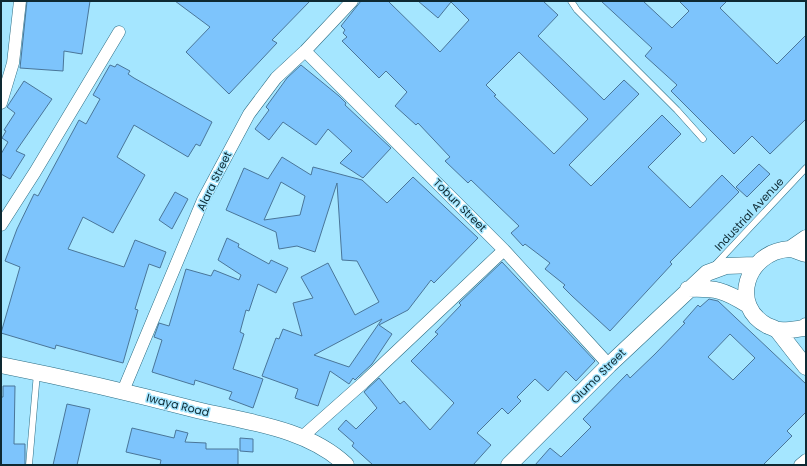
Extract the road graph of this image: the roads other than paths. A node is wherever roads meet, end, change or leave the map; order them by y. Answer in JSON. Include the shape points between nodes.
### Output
{"nodes":[{"id":1,"x":20,"y":1,"type":"edge"},
{"id":2,"x":352,"y":1,"type":"edge"},
{"id":3,"x":571,"y":1,"type":"edge"},
{"id":4,"x":119,"y":32,"type":"dead end"},
{"id":5,"x":305,"y":51,"type":"junction"},
{"id":6,"x":1,"y":103,"type":"edge"},
{"id":7,"x":703,"y":139,"type":"dead end"},
{"id":8,"x":806,"y":168,"type":"edge"},
{"id":9,"x":1,"y":225,"type":"edge"},
{"id":10,"x":806,"y":238,"type":"edge"},
{"id":11,"x":790,"y":249,"type":"junction"},
{"id":12,"x":504,"y":250,"type":"junction"},
{"id":13,"x":806,"y":254,"type":"edge"},
{"id":14,"x":754,"y":265,"type":"junction"},
{"id":15,"x":707,"y":273,"type":"junction"},
{"id":16,"x":688,"y":289,"type":"junction"},
{"id":17,"x":748,"y":305,"type":"junction"},
{"id":18,"x":806,"y":326,"type":"edge"},
{"id":19,"x":778,"y":330,"type":"junction"},
{"id":20,"x":1,"y":365,"type":"edge"},
{"id":21,"x":609,"y":365,"type":"junction"},
{"id":22,"x":806,"y":366,"type":"edge"},
{"id":23,"x":37,"y":372,"type":"junction"},
{"id":24,"x":123,"y":391,"type":"junction"},
{"id":25,"x":302,"y":437,"type":"junction"},
{"id":26,"x":806,"y":460,"type":"edge"},
{"id":27,"x":28,"y":465,"type":"edge"},
{"id":28,"x":346,"y":465,"type":"edge"},
{"id":29,"x":509,"y":465,"type":"edge"},
{"id":30,"x":800,"y":465,"type":"edge"}],
"edges":[{"from":1,"to":6,"type":"street","via":[[13,63]]},
{"from":2,"to":5,"type":"street","name":"Alara Street"},
{"from":3,"to":7,"type":"lane"},
{"from":4,"to":9,"type":"street"},
{"from":5,"to":12,"type":"street","name":"Tobun Street"},
{"from":5,"to":24,"type":"street","name":"Alara Street","via":[[272,84],[249,114],[229,151],[204,200]]},
{"from":8,"to":15,"type":"lane","name":"Industrial Avenue"},
{"from":10,"to":11,"type":"street"},
{"from":11,"to":13,"type":"street"},
{"from":11,"to":14,"type":"street","via":[[770,253]]},
{"from":12,"to":21,"type":"street","name":"Tobun Street"},
{"from":12,"to":25,"type":"street"},
{"from":14,"to":15,"type":"street","name":"Olumo Street","via":[[726,266]]},
{"from":14,"to":17,"type":"street","via":[[746,284]]},
{"from":15,"to":16,"type":"street","name":"Olumo Street"},
{"from":16,"to":17,"type":"street","via":[[712,288],[730,294]]},
{"from":16,"to":21,"type":"street","name":"Olumo Street"},
{"from":17,"to":19,"type":"street","via":[[760,321]]},
{"from":18,"to":19,"type":"street"},
{"from":19,"to":22,"type":"street"},
{"from":20,"to":23,"type":"street","name":"Iwaya Road"},
{"from":21,"to":29,"type":"street","name":"Olumo Street"},
{"from":23,"to":24,"type":"street","name":"Iwaya Road"},
{"from":23,"to":27,"type":"lane"},
{"from":24,"to":25,"type":"street","name":"Iwaya Road"},
{"from":25,"to":28,"type":"street","name":"Iwaya Road","via":[[319,445]]},
{"from":26,"to":30,"type":"street"}]}
